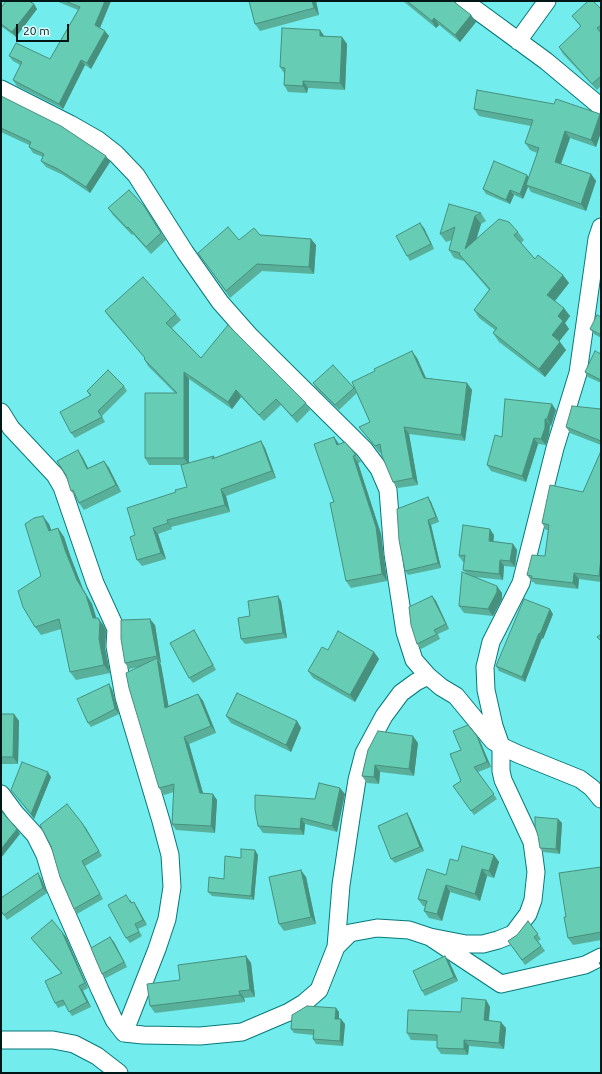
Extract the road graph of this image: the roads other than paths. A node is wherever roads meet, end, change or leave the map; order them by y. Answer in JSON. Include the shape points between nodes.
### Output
{"nodes":[{"id":1,"x":464,"y":1,"type":"edge"},
{"id":2,"x":547,"y":1,"type":"edge"},
{"id":3,"x":518,"y":41,"type":"junction"},
{"id":4,"x":1,"y":89,"type":"edge"},
{"id":5,"x":601,"y":107,"type":"edge"},
{"id":6,"x":601,"y":227,"type":"edge"},
{"id":7,"x":1,"y":412,"type":"edge"},
{"id":8,"x":428,"y":676,"type":"junction"},
{"id":9,"x":501,"y":746,"type":"junction"},
{"id":10,"x":1,"y":794,"type":"edge"},
{"id":11,"x":601,"y":799,"type":"edge"},
{"id":12,"x":430,"y":936,"type":"junction"},
{"id":13,"x":336,"y":946,"type":"junction"},
{"id":14,"x":601,"y":957,"type":"edge"},
{"id":15,"x":124,"y":1032,"type":"junction"},
{"id":16,"x":1,"y":1040,"type":"edge"},
{"id":17,"x":119,"y":1073,"type":"edge"}],
"edges":[{"from":1,"to":3,"type":"street"},
{"from":2,"to":3,"type":"street"},
{"from":3,"to":5,"type":"street"},
{"from":4,"to":8,"type":"street","via":[[70,124],[116,154],[136,175],[220,302],[264,351],[364,449],[379,468],[388,490],[393,554],[405,632],[414,660]]},
{"from":6,"to":9,"type":"street","via":[[597,239],[578,373],[555,448],[521,583],[491,642],[485,667],[486,690]]},
{"from":7,"to":15,"type":"street","via":[[11,428],[55,475],[62,487],[95,583],[116,629],[115,646],[124,697],[170,855],[172,887],[167,919],[158,949]]},
{"from":8,"to":9,"type":"street","via":[[456,696],[493,741]]},
{"from":8,"to":13,"type":"street","via":[[401,693],[384,716],[364,753],[351,818]]},
{"from":9,"to":11,"type":"street","via":[[580,779]]},
{"from":9,"to":12,"type":"street","via":[[500,771],[532,842],[535,858],[535,886],[528,914],[513,934],[483,944],[466,944]]},
{"from":10,"to":15,"type":"street","via":[[35,835],[100,990],[114,1020]]},
{"from":12,"to":13,"type":"street","via":[[409,930],[377,928],[350,933]]},
{"from":12,"to":14,"type":"street","via":[[500,984],[585,965]]},
{"from":13,"to":15,"type":"street","via":[[319,990],[289,1012],[242,1032],[200,1036]]},
{"from":16,"to":17,"type":"street","via":[[53,1040],[74,1044],[97,1056]]}]}
